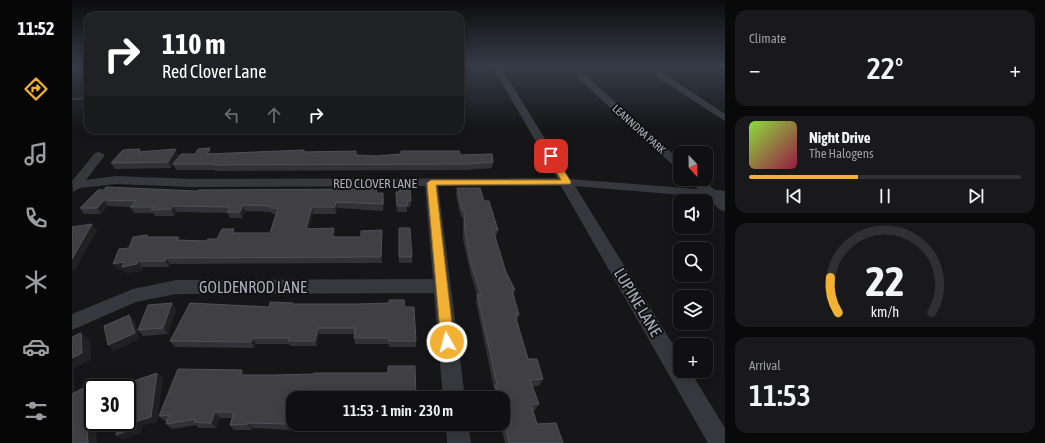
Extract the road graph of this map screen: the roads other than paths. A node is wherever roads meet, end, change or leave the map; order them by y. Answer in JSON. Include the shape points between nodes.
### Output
{"nodes":[{"id":1,"x":509,"y":87,"type":"edge"},
{"id":2,"x":593,"y":87,"type":"edge"},
{"id":3,"x":678,"y":87,"type":"edge"},
{"id":4,"x":84,"y":98,"type":"edge"},
{"id":5,"x":72,"y":99,"type":"edge"},
{"id":6,"x":725,"y":118,"type":"edge"},
{"id":7,"x":99,"y":155,"type":"dead end"},
{"id":8,"x":673,"y":160,"type":"edge"},
{"id":9,"x":567,"y":182,"type":"junction"},
{"id":10,"x":431,"y":183,"type":"junction"},
{"id":11,"x":73,"y":186,"type":"edge"},
{"id":12,"x":702,"y":186,"type":"edge"},
{"id":13,"x":701,"y":194,"type":"edge"},
{"id":14,"x":711,"y":194,"type":"edge"},
{"id":15,"x":713,"y":195,"type":"edge"},
{"id":16,"x":725,"y":195,"type":"edge"},
{"id":17,"x":713,"y":196,"type":"edge"},
{"id":18,"x":725,"y":207,"type":"edge"},
{"id":19,"x":441,"y":286,"type":"junction"},
{"id":20,"x":72,"y":322,"type":"edge"},
{"id":21,"x":453,"y":391,"type":"edge"},
{"id":22,"x":458,"y":431,"type":"edge"},
{"id":23,"x":459,"y":443,"type":"edge"},
{"id":24,"x":721,"y":443,"type":"edge"}],
"edges":[{"from":1,"to":9,"type":"street","name":"LUPINE LANE"},
{"from":2,"to":8,"type":"street","name":"LEANNDRA PARK"},
{"from":3,"to":6,"type":"street"},
{"from":4,"to":5,"type":"lane"},
{"from":7,"to":11,"type":"street"},
{"from":9,"to":10,"type":"street","name":"RED CLOVER LANE"},
{"from":9,"to":13,"type":"street","name":"RED CLOVER LANE"},
{"from":9,"to":24,"type":"street","name":"LUPINE LANE"},
{"from":10,"to":11,"type":"street","name":"RED CLOVER LANE","via":[[192,183],[116,180]]},
{"from":10,"to":19,"type":"street"},
{"from":12,"to":14,"type":"street"},
{"from":15,"to":16,"type":"street","name":"RED CLOVER LANE"},
{"from":17,"to":18,"type":"street"},
{"from":19,"to":20,"type":"street","name":"GOLDENROD LANE","via":[[176,287],[133,296]]},
{"from":19,"to":21,"type":"street"},
{"from":22,"to":23,"type":"street"}]}
